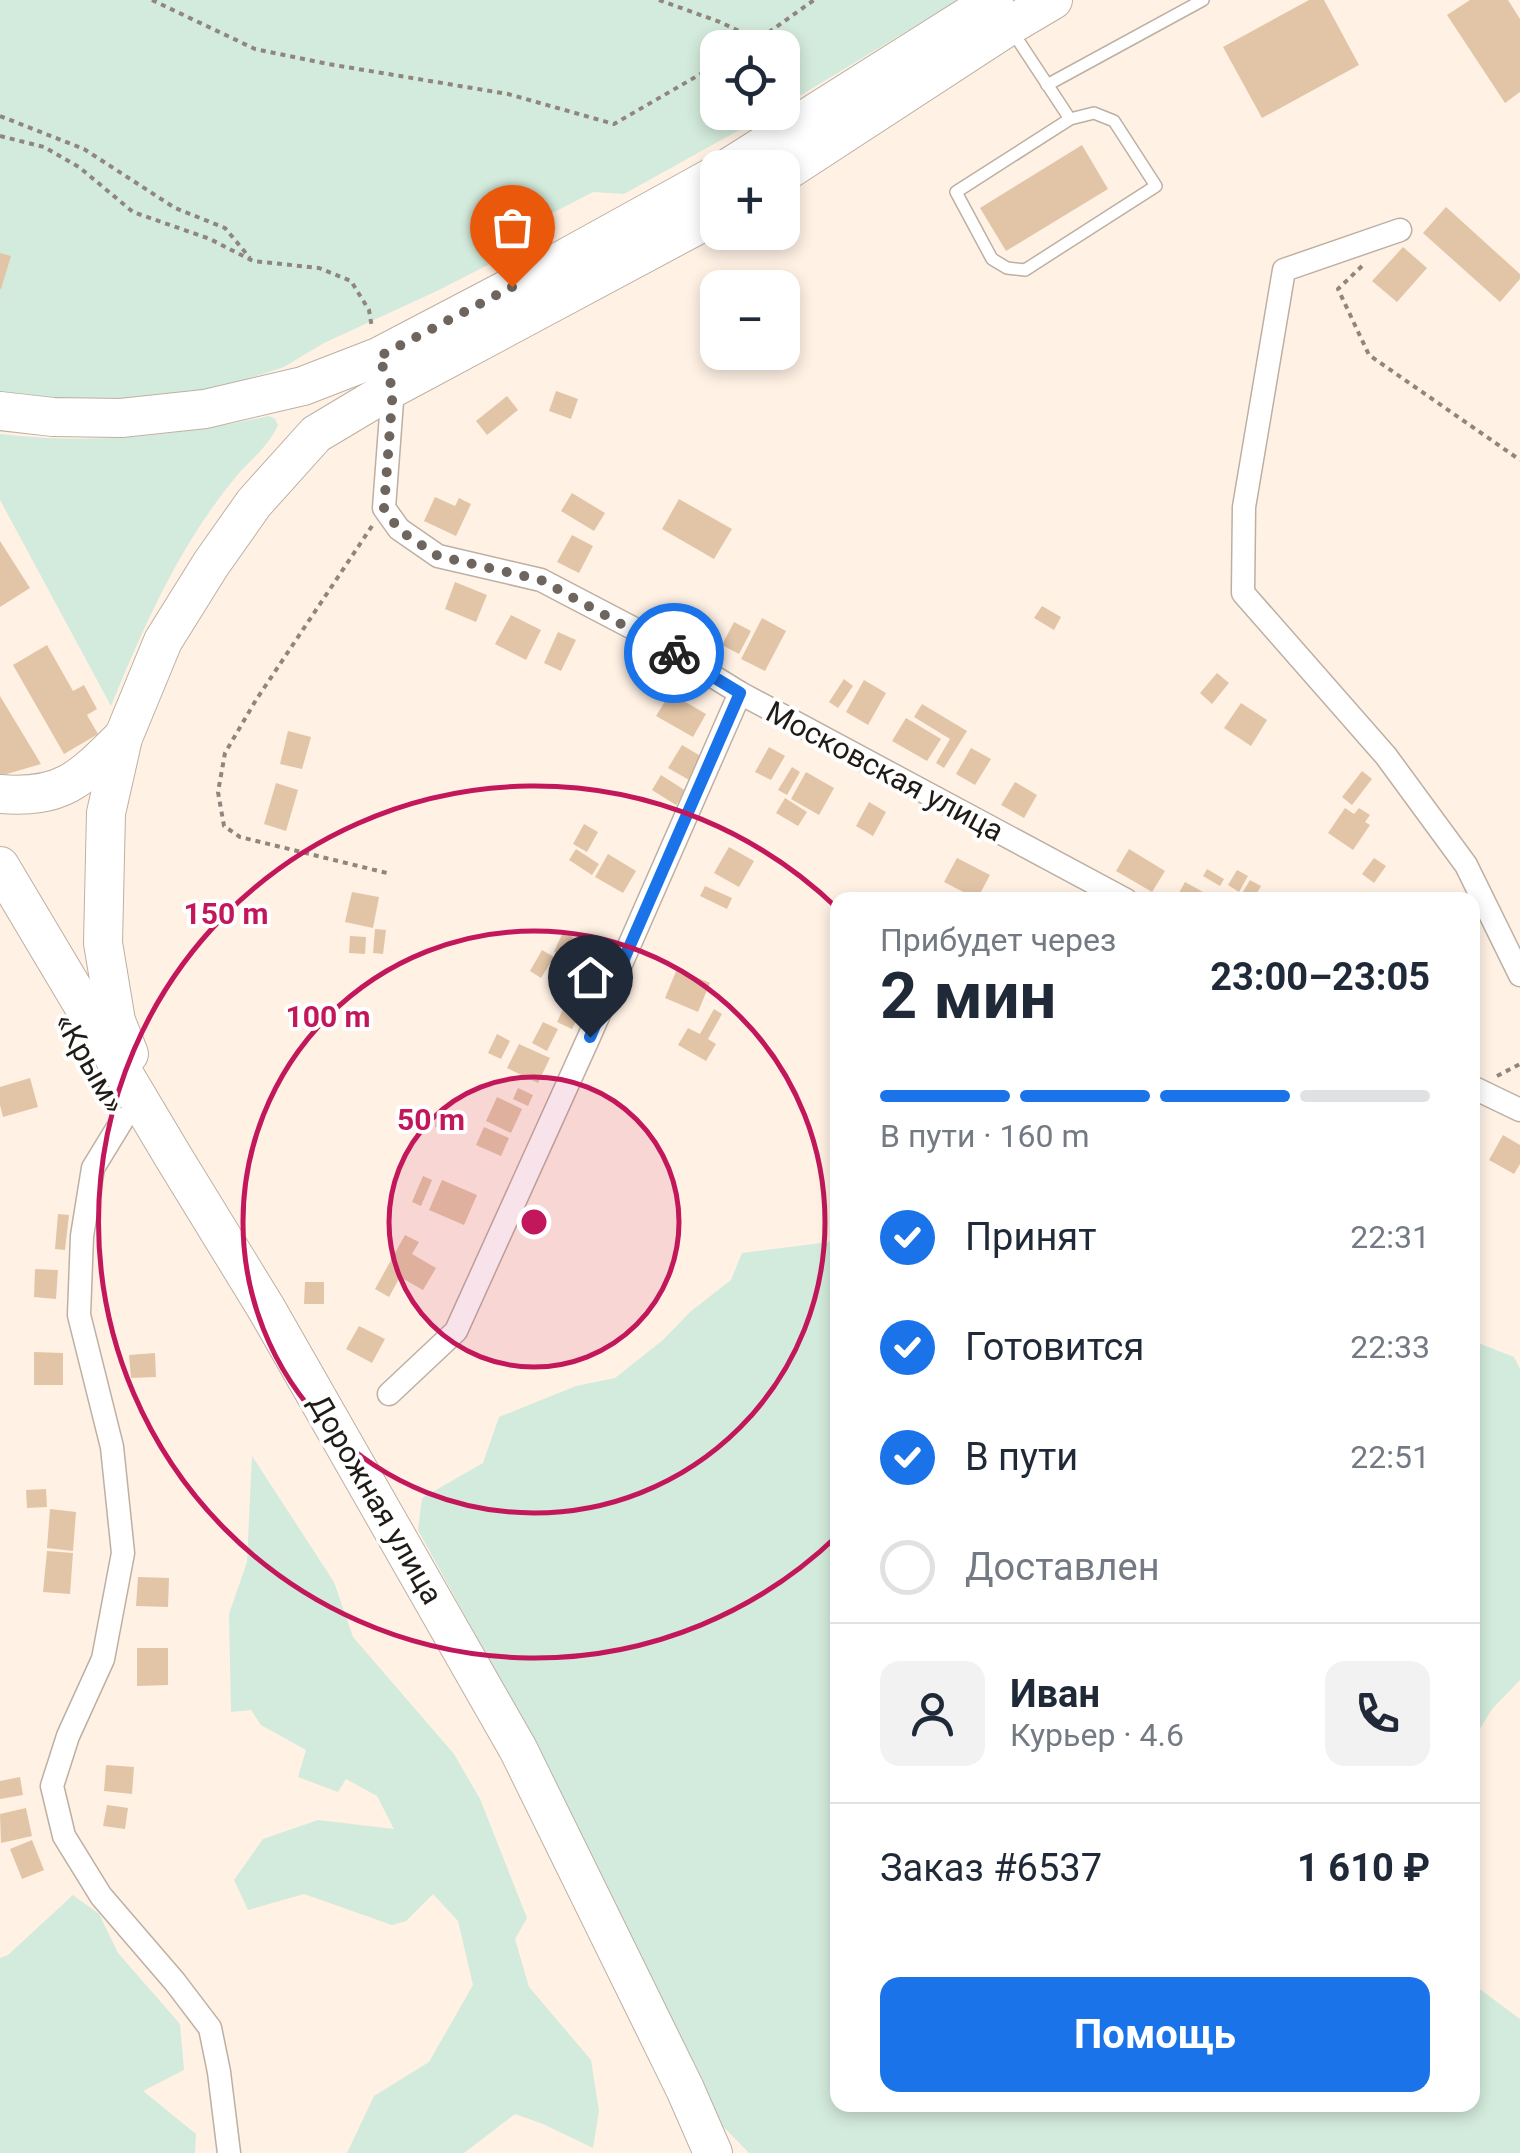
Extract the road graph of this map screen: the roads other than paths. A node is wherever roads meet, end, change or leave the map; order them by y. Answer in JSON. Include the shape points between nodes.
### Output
{"nodes":[{"id":1,"x":1053,"y":0,"type":"edge"},
{"id":2,"x":1203,"y":0,"type":"edge"},
{"id":3,"x":999,"y":9,"type":"edge"},
{"id":4,"x":1047,"y":85,"type":"junction"},
{"id":5,"x":1070,"y":119,"type":"junction"},
{"id":6,"x":759,"y":150,"type":"edge"},
{"id":7,"x":800,"y":160,"type":"edge"},
{"id":8,"x":700,"y":184,"type":"edge"},
{"id":9,"x":700,"y":223,"type":"edge"},
{"id":10,"x":1400,"y":230,"type":"dead end"},
{"id":11,"x":385,"y":373,"type":"junction"},
{"id":12,"x":0,"y":411,"type":"edge"},
{"id":13,"x":740,"y":693,"type":"junction"},
{"id":14,"x":123,"y":738,"type":"junction"},
{"id":15,"x":0,"y":794,"type":"edge"},
{"id":16,"x":0,"y":866,"type":"edge"},
{"id":17,"x":1111,"y":892,"type":"edge"},
{"id":18,"x":1479,"y":892,"type":"edge"},
{"id":19,"x":1480,"y":894,"type":"edge"},
{"id":20,"x":0,"y":909,"type":"edge"},
{"id":21,"x":1520,"y":976,"type":"edge"},
{"id":22,"x":1480,"y":1090,"type":"edge"},
{"id":23,"x":1520,"y":1110,"type":"edge"},
{"id":24,"x":123,"y":1119,"type":"junction"},
{"id":25,"x":174,"y":1158,"type":"junction"},
{"id":26,"x":183,"y":1214,"type":"joint"},
{"id":27,"x":389,"y":1394,"type":"dead end"},
{"id":28,"x":229,"y":2153,"type":"edge"},
{"id":29,"x":686,"y":2153,"type":"edge"},
{"id":30,"x":713,"y":2153,"type":"edge"}],
"edges":[{"from":1,"to":3,"type":"main road"},
{"from":2,"to":4,"type":"lane"},
{"from":3,"to":4,"type":"lane"},
{"from":3,"to":6,"type":"main road"},
{"from":3,"to":7,"type":"main road"},
{"from":4,"to":5,"type":"lane"},
{"from":5,"to":5,"type":"lane","via":[[956,192],[992,259],[1008,268],[1025,270],[1156,186],[1114,121],[1094,113]]},
{"from":8,"to":11,"type":"main road","via":[[546,269]]},
{"from":9,"to":11,"type":"main road"},
{"from":10,"to":18,"type":"street","via":[[1284,270],[1244,507],[1243,593],[1386,756]]},
{"from":11,"to":12,"type":"main road","via":[[206,409],[121,418]]},
{"from":11,"to":13,"type":"street","name":"Московская улица","via":[[384,508],[399,530],[438,556],[541,580]]},
{"from":11,"to":14,"type":"main road","via":[[316,434],[254,503],[163,641]]},
{"from":13,"to":17,"type":"street","name":"Московская улица"},
{"from":13,"to":27,"type":"street","via":[[456,1331]]},
{"from":14,"to":15,"type":"main road","via":[[69,786],[32,796]]},
{"from":14,"to":25,"type":"main road","via":[[106,813],[103,943],[116,1020]]},
{"from":16,"to":25,"type":"main road","name":"Дорожная улица"},
{"from":19,"to":21,"type":"street"},
{"from":20,"to":24,"type":"main road","name":"«Крым»"},
{"from":22,"to":23,"type":"street"},
{"from":24,"to":26,"type":"main road","name":"«Крым»"},
{"from":24,"to":28,"type":"street","via":[[93,1168],[79,1315],[112,1447],[124,1553],[104,1659],[52,1786],[64,1836],[101,1896],[210,2028]]},
{"from":25,"to":30,"type":"main road","name":"Дорожная улица","via":[[535,1780]]},
{"from":26,"to":29,"type":"main road","name":"Дорожная улица","via":[[496,1761]]}]}
